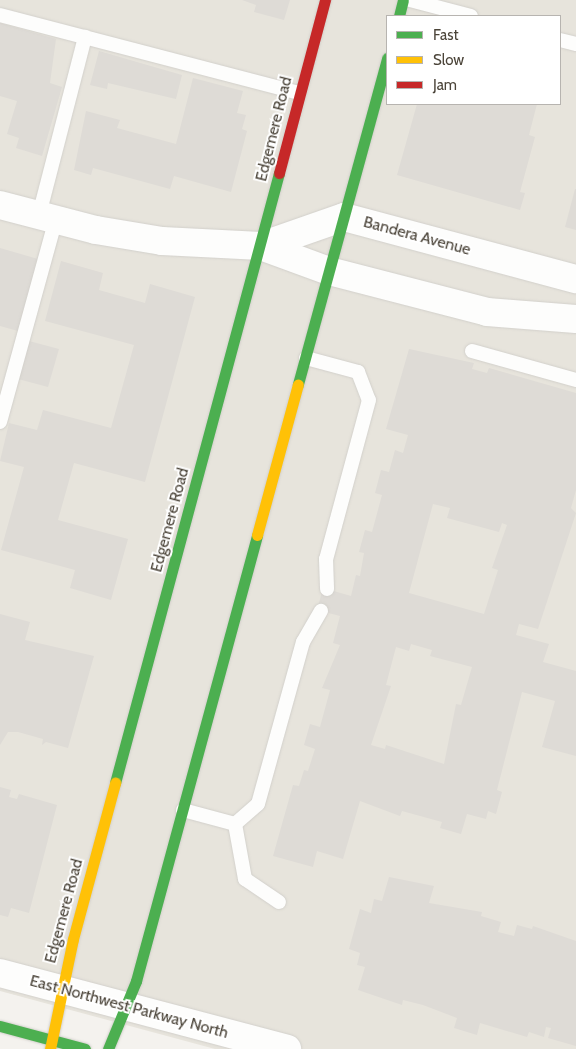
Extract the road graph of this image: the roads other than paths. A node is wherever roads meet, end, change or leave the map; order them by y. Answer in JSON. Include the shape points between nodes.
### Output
{"nodes":[{"id":1,"x":325,"y":0,"type":"edge"},
{"id":2,"x":403,"y":0,"type":"edge"},
{"id":3,"x":410,"y":0,"type":"edge"},
{"id":4,"x":0,"y":15,"type":"edge"},
{"id":5,"x":399,"y":15,"type":"edge"},
{"id":6,"x":467,"y":15,"type":"edge"},
{"id":7,"x":85,"y":38,"type":"junction"},
{"id":8,"x":561,"y":40,"type":"edge"},
{"id":9,"x":576,"y":44,"type":"edge"},
{"id":10,"x":386,"y":62,"type":"edge"},
{"id":11,"x":299,"y":93,"type":"junction"},
{"id":12,"x":0,"y":204,"type":"edge"},
{"id":13,"x":48,"y":217,"type":"junction"},
{"id":14,"x":344,"y":217,"type":"junction"},
{"id":15,"x":261,"y":246,"type":"junction"},
{"id":16,"x":329,"y":271,"type":"junction"},
{"id":17,"x":576,"y":279,"type":"edge"},
{"id":18,"x":576,"y":319,"type":"edge"},
{"id":19,"x":472,"y":351,"type":"dead end"},
{"id":20,"x":306,"y":358,"type":"junction"},
{"id":21,"x":576,"y":380,"type":"edge"},
{"id":22,"x":0,"y":422,"type":"edge"},
{"id":23,"x":327,"y":589,"type":"dead end"},
{"id":24,"x":321,"y":611,"type":"dead end"},
{"id":25,"x":183,"y":810,"type":"junction"},
{"id":26,"x":234,"y":824,"type":"junction"},
{"id":27,"x":279,"y":902,"type":"dead end"},
{"id":28,"x":0,"y":973,"type":"edge"},
{"id":29,"x":60,"y":989,"type":"junction"},
{"id":30,"x":128,"y":1007,"type":"junction"},
{"id":31,"x":0,"y":1026,"type":"edge"},
{"id":32,"x":51,"y":1045,"type":"edge"},
{"id":33,"x":85,"y":1049,"type":"edge"},
{"id":34,"x":108,"y":1049,"type":"edge"},
{"id":35,"x":287,"y":1049,"type":"edge"}],
"edges":[{"from":1,"to":11,"type":"street","name":"Edgemere Road"},
{"from":2,"to":5,"type":"street"},
{"from":3,"to":6,"type":"lane"},
{"from":4,"to":7,"type":"lane"},
{"from":7,"to":11,"type":"lane"},
{"from":7,"to":13,"type":"lane"},
{"from":8,"to":9,"type":"lane"},
{"from":10,"to":14,"type":"street"},
{"from":11,"to":15,"type":"street","name":"Edgemere Road"},
{"from":12,"to":13,"type":"street","name":"Bandera Avenue"},
{"from":13,"to":15,"type":"street","name":"Bandera Avenue","via":[[162,241]]},
{"from":13,"to":22,"type":"lane"},
{"from":14,"to":15,"type":"street","name":"Bandera Avenue"},
{"from":14,"to":16,"type":"street"},
{"from":14,"to":17,"type":"street","name":"Bandera Avenue"},
{"from":15,"to":16,"type":"street","name":"Bandera Avenue"},
{"from":15,"to":29,"type":"street","name":"Edgemere Road"},
{"from":16,"to":18,"type":"street","name":"Bandera Avenue","via":[[486,312]]},
{"from":16,"to":20,"type":"street"},
{"from":19,"to":21,"type":"lane"},
{"from":20,"to":23,"type":"lane","via":[[358,372],[369,400],[326,559]]},
{"from":20,"to":25,"type":"street"},
{"from":24,"to":26,"type":"lane","via":[[304,642],[258,804]]},
{"from":25,"to":26,"type":"lane"},
{"from":25,"to":30,"type":"street"},
{"from":26,"to":27,"type":"lane","via":[[245,879]]},
{"from":28,"to":29,"type":"street","name":"East Northwest Parkway North"},
{"from":29,"to":30,"type":"street","name":"East Northwest Parkway North"},
{"from":29,"to":32,"type":"street","name":"Edgemere Road"},
{"from":30,"to":34,"type":"street"},
{"from":30,"to":35,"type":"street","name":"East Northwest Parkway North"},
{"from":31,"to":32,"type":"street"},
{"from":32,"to":33,"type":"street"}]}
